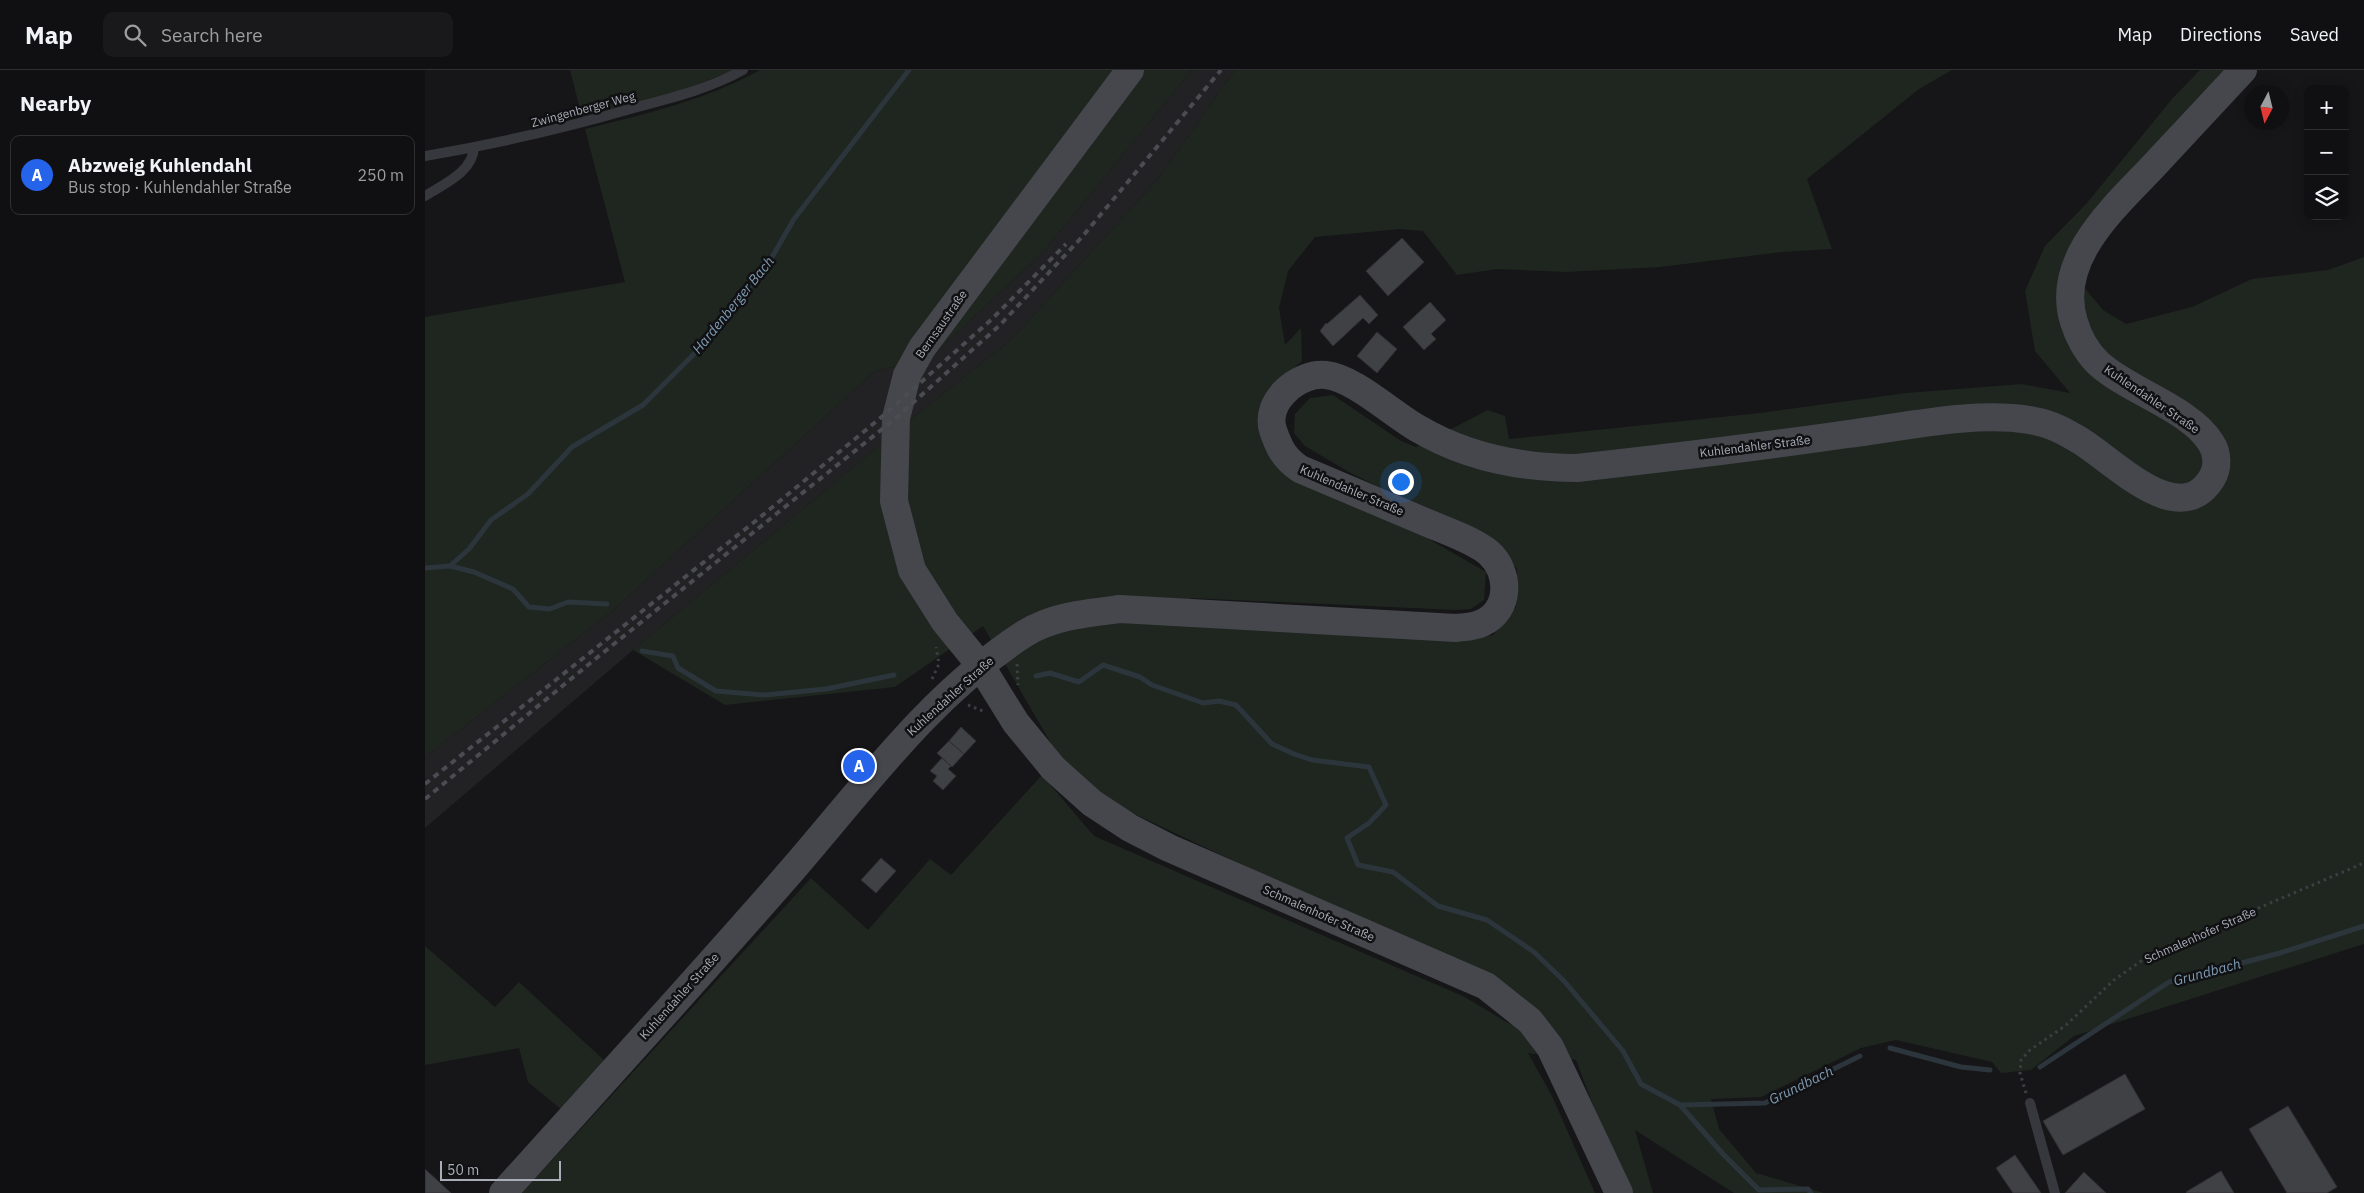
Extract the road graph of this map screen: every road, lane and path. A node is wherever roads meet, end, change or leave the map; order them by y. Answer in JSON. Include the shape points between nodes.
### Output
{"nodes":[{"id":1,"x":743,"y":70,"type":"edge"},
{"id":2,"x":1130,"y":70,"type":"edge"},
{"id":3,"x":2243,"y":70,"type":"edge"},
{"id":4,"x":474,"y":147,"type":"junction"},
{"id":5,"x":425,"y":156,"type":"edge"},
{"id":6,"x":425,"y":196,"type":"edge"},
{"id":7,"x":933,"y":640,"type":"dead end"},
{"id":8,"x":980,"y":666,"type":"junction"},
{"id":9,"x":935,"y":706,"type":"junction"},
{"id":10,"x":2364,"y":863,"type":"edge"},
{"id":11,"x":2030,"y":1103,"type":"joint"},
{"id":12,"x":503,"y":1193,"type":"edge"},
{"id":13,"x":1619,"y":1193,"type":"edge"},
{"id":14,"x":2055,"y":1193,"type":"edge"}],
"edges":[{"from":1,"to":4,"type":"lane","name":"Zwingenberger Weg","via":[[695,91],[592,120]]},
{"from":2,"to":8,"type":"main road","name":"Bernsaustraße","via":[[922,348],[907,375],[899,402],[894,500],[912,570],[945,622]]},
{"from":3,"to":8,"type":"main road","name":"Kuhlendahler Straße","via":[[2088,239],[2071,283],[2069,298],[2080,338],[2097,362],[2125,383],[2179,414],[2211,442],[2217,462],[2215,474],[2205,489],[2196,495],[2165,496],[2145,486],[2075,437],[2030,420],[1998,418],[1926,423],[1577,468],[1538,467],[1486,458],[1420,430],[1340,378],[1307,376],[1293,384],[1279,400],[1274,412],[1272,426],[1288,461],[1489,552],[1499,565],[1505,584],[1504,596],[1493,615],[1483,623],[1456,628],[1120,609],[1074,615],[1048,623],[1025,633]]},
{"from":4,"to":5,"type":"lane","name":"Zwingenberger Weg"},
{"from":4,"to":6,"type":"lane","via":[[474,158],[465,169]]},
{"from":7,"to":9,"type":"path","via":[[939,664],[923,692]]},
{"from":8,"to":9,"type":"main road","name":"Kuhlendahler Straße"},
{"from":8,"to":13,"type":"main road","name":"Schmalenhofer Straße","via":[[1016,723],[1053,768],[1092,803],[1129,828],[1486,986],[1530,1021],[1550,1047]]},
{"from":9,"to":12,"type":"main road","name":"Kuhlendahler Straße"},
{"from":10,"to":11,"type":"path","name":"Schmalenhofer Straße","via":[[2151,954],[2114,980],[2065,1026],[2021,1060],[2020,1073]]},
{"from":11,"to":14,"type":"lane"}]}
